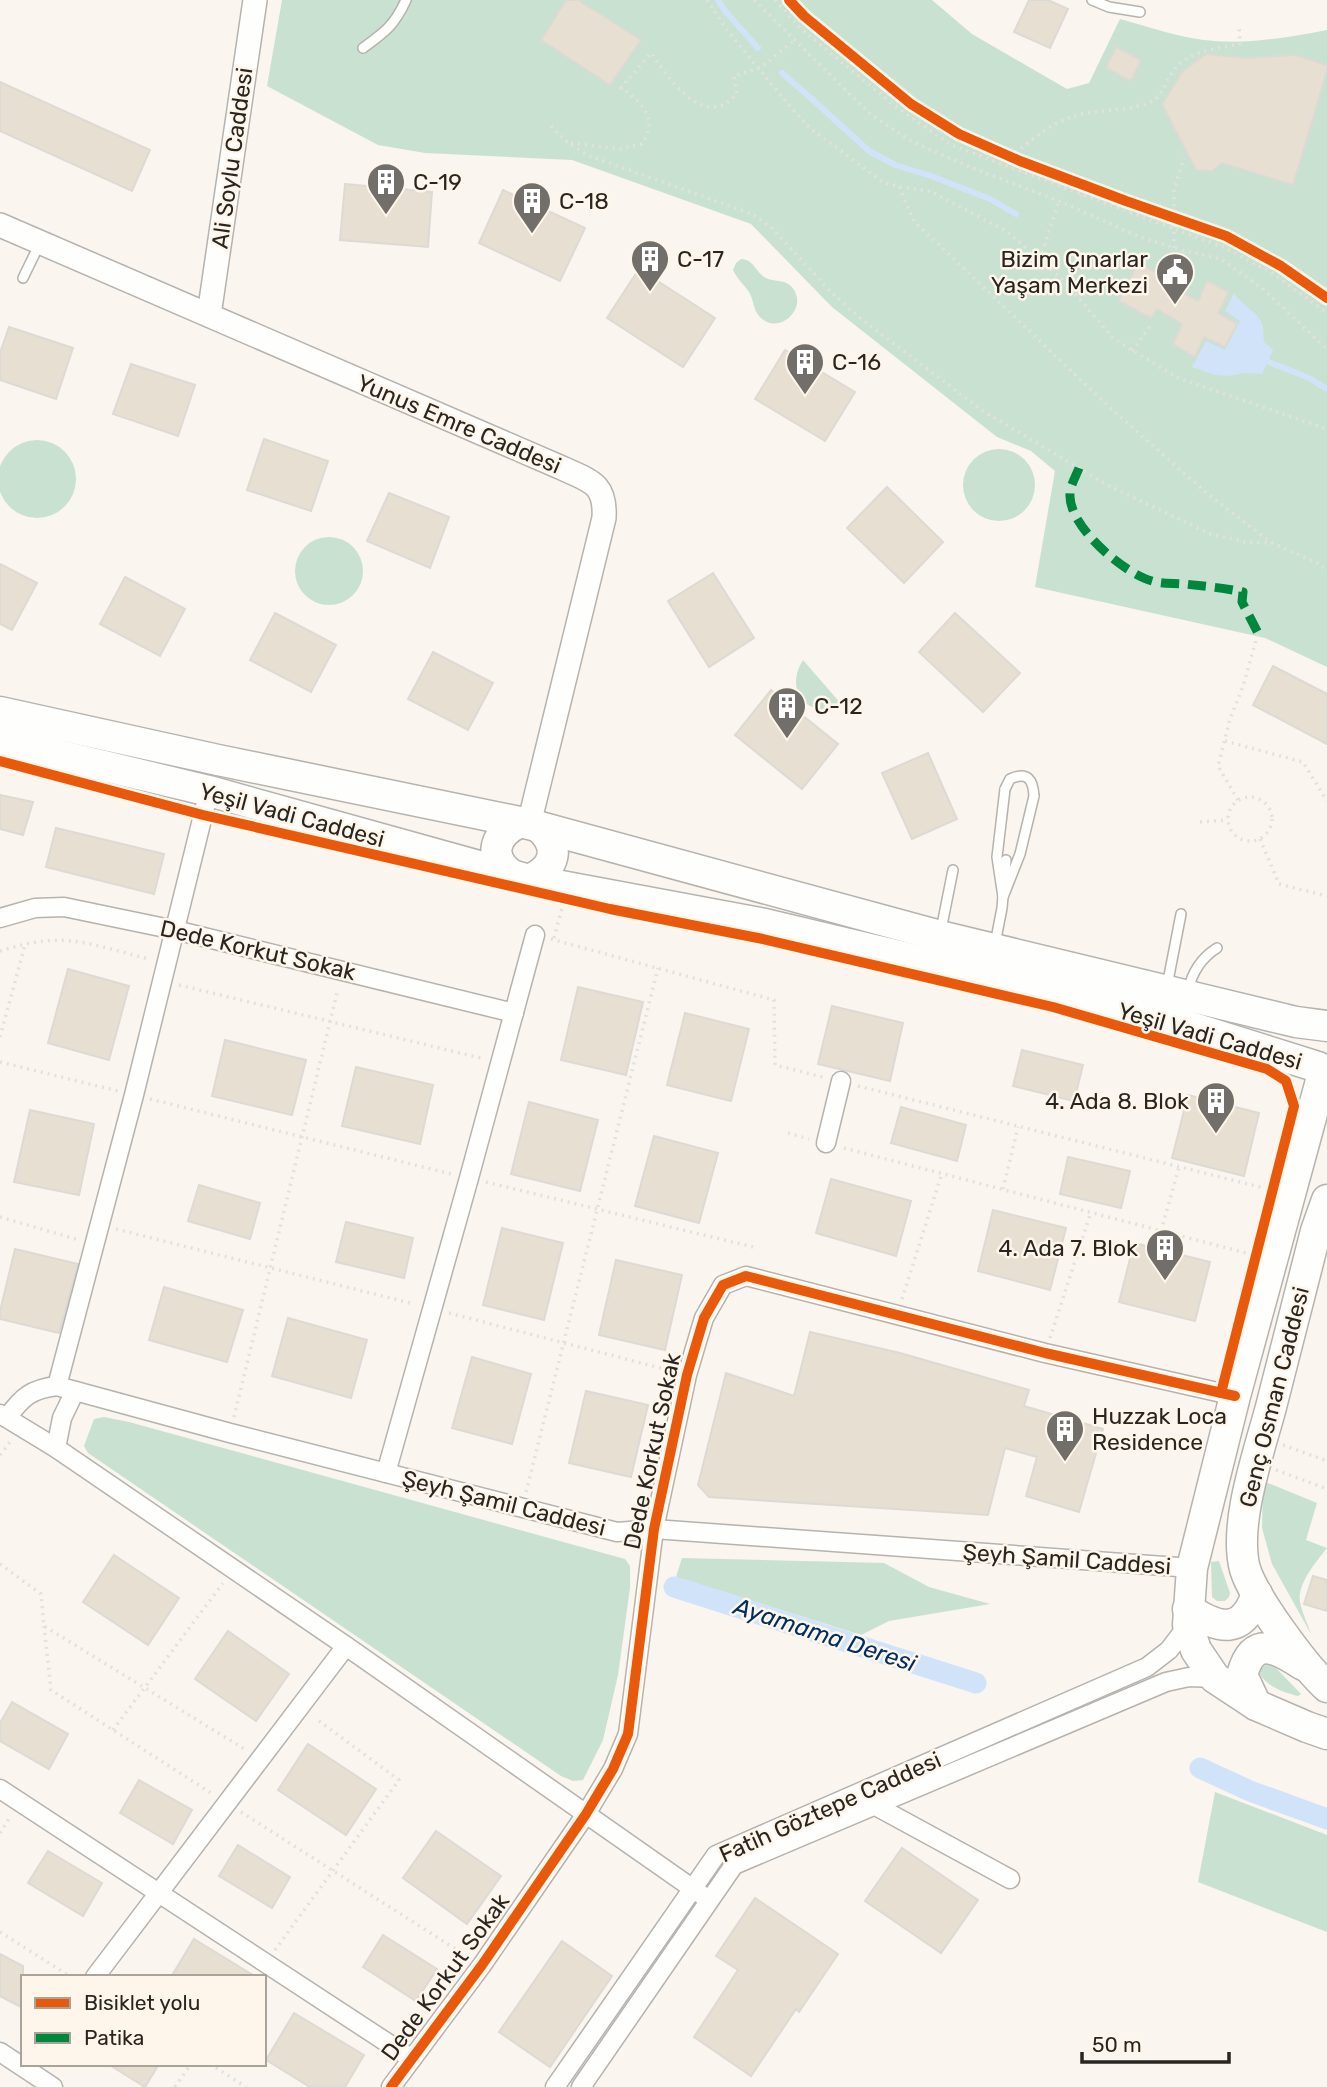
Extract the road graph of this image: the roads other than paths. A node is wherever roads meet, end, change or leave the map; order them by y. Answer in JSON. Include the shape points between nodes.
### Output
{"nodes":[{"id":1,"x":255,"y":0,"type":"edge"},
{"id":2,"x":405,"y":0,"type":"edge"},
{"id":3,"x":1092,"y":0,"type":"edge"},
{"id":4,"x":1140,"y":12,"type":"dead end"},
{"id":5,"x":363,"y":48,"type":"dead end"},
{"id":6,"x":0,"y":225,"type":"edge"},
{"id":7,"x":40,"y":243,"type":"junction"},
{"id":8,"x":23,"y":278,"type":"dead end"},
{"id":9,"x":209,"y":315,"type":"junction"},
{"id":10,"x":0,"y":712,"type":"edge"},
{"id":11,"x":0,"y":741,"type":"edge"},
{"id":12,"x":209,"y":791,"type":"junction"},
{"id":13,"x":529,"y":825,"type":"junction"},
{"id":14,"x":1006,"y":860,"type":"dead end"},
{"id":15,"x":953,"y":870,"type":"dead end"},
{"id":16,"x":521,"y":877,"type":"junction"},
{"id":17,"x":1003,"y":897,"type":"junction"},
{"id":18,"x":1181,"y":914,"type":"dead end"},
{"id":19,"x":0,"y":918,"type":"edge"},
{"id":20,"x":175,"y":930,"type":"junction"},
{"id":21,"x":535,"y":935,"type":"road end"},
{"id":22,"x":940,"y":936,"type":"junction"},
{"id":23,"x":1217,"y":948,"type":"dead end"},
{"id":24,"x":994,"y":950,"type":"junction"},
{"id":25,"x":1176,"y":993,"type":"junction"},
{"id":26,"x":514,"y":1013,"type":"junction"},
{"id":27,"x":1327,"y":1026,"type":"edge"},
{"id":28,"x":1327,"y":1038,"type":"edge"},
{"id":29,"x":1322,"y":1076,"type":"edge"},
{"id":30,"x":841,"y":1081,"type":"road end"},
{"id":31,"x":826,"y":1143,"type":"road end"},
{"id":32,"x":1327,"y":1200,"type":"edge"},
{"id":33,"x":57,"y":1386,"type":"junction"},
{"id":34,"x":75,"y":1391,"type":"junction"},
{"id":35,"x":1235,"y":1396,"type":"junction"},
{"id":36,"x":4,"y":1416,"type":"edge"},
{"id":37,"x":56,"y":1448,"type":"junction"},
{"id":38,"x":386,"y":1473,"type":"junction"},
{"id":39,"x":654,"y":1530,"type":"junction"},
{"id":40,"x":1192,"y":1568,"type":"junction"},
{"id":41,"x":1257,"y":1594,"type":"junction"},
{"id":42,"x":1188,"y":1617,"type":"junction"},
{"id":43,"x":346,"y":1646,"type":"junction"},
{"id":44,"x":1215,"y":1678,"type":"junction"},
{"id":45,"x":1318,"y":1678,"type":"edge"},
{"id":46,"x":1256,"y":1704,"type":"junction"},
{"id":47,"x":1327,"y":1734,"type":"edge"},
{"id":48,"x":0,"y":1789,"type":"edge"},
{"id":49,"x":870,"y":1797,"type":"junction"},
{"id":50,"x":586,"y":1814,"type":"junction"},
{"id":51,"x":1010,"y":1879,"type":"dead end"},
{"id":52,"x":692,"y":1888,"type":"junction"},
{"id":53,"x":159,"y":1893,"type":"junction"},
{"id":54,"x":709,"y":1900,"type":"junction"},
{"id":55,"x":97,"y":1975,"type":"edge"},
{"id":56,"x":0,"y":2052,"type":"edge"},
{"id":57,"x":412,"y":2059,"type":"junction"},
{"id":58,"x":21,"y":2063,"type":"edge"},
{"id":59,"x":28,"y":2067,"type":"edge"},
{"id":60,"x":53,"y":2087,"type":"edge"},
{"id":61,"x":391,"y":2087,"type":"edge"},
{"id":62,"x":555,"y":2087,"type":"edge"},
{"id":63,"x":581,"y":2087,"type":"edge"}],
"edges":[{"from":1,"to":9,"type":"street","name":"Ali Soylu Caddesi"},
{"from":2,"to":5,"type":"lane","via":[[388,29]]},
{"from":3,"to":4,"type":"lane"},
{"from":6,"to":7,"type":"street","name":"Yunus Emre Caddesi"},
{"from":7,"to":8,"type":"lane"},
{"from":7,"to":9,"type":"street","name":"Yunus Emre Caddesi"},
{"from":9,"to":13,"type":"street","name":"Yunus Emre Caddesi","via":[[573,473],[603,494],[604,518]]},
{"from":10,"to":13,"type":"main road","name":"Yeşil Vadi Caddesi"},
{"from":11,"to":12,"type":"main road","name":"Yeşil Vadi Caddesi"},
{"from":12,"to":16,"type":"main road","name":"Yeşil Vadi Caddesi"},
{"from":12,"to":20,"type":"street"},
{"from":13,"to":16,"type":"main road","via":[[550,838],[553,855],[546,871]]},
{"from":13,"to":16,"type":"main road","via":[[503,832],[496,847],[499,863]]},
{"from":13,"to":22,"type":"main road","name":"Yeşil Vadi Caddesi"},
{"from":14,"to":17,"type":"lane"},
{"from":15,"to":22,"type":"lane"},
{"from":16,"to":29,"type":"main road","name":"Yeşil Vadi Caddesi","via":[[765,924],[1168,1020]]},
{"from":17,"to":17,"type":"lane","bridge":true,"via":[[1020,854],[1034,796],[1033,784],[1021,776],[1010,779],[1005,789],[997,857]]},
{"from":17,"to":24,"type":"lane"},
{"from":18,"to":25,"type":"lane"},
{"from":19,"to":20,"type":"street","name":"Dede Korkut Sokak","via":[[35,908],[64,907]]},
{"from":20,"to":26,"type":"street","name":"Dede Korkut Sokak"},
{"from":20,"to":33,"type":"street"},
{"from":21,"to":26,"type":"street"},
{"from":22,"to":24,"type":"main road","name":"Yeşil Vadi Caddesi"},
{"from":23,"to":25,"type":"lane"},
{"from":24,"to":25,"type":"main road","name":"Yeşil Vadi Caddesi"},
{"from":25,"to":27,"type":"main road","name":"Yeşil Vadi Caddesi"},
{"from":26,"to":38,"type":"street"},
{"from":28,"to":29,"type":"main road","name":"Genç Osman Caddesi","via":[[1318,1057]]},
{"from":29,"to":35,"type":"main road","name":"Genç Osman Caddesi"},
{"from":30,"to":31,"type":"street"},
{"from":32,"to":41,"type":"main road","name":"Genç Osman Caddesi","via":[[1242,1519],[1245,1570]]},
{"from":33,"to":34,"type":"street","name":"Şeyh Şamil Caddesi"},
{"from":33,"to":36,"type":"street","via":[[30,1392]]},
{"from":34,"to":37,"type":"street","via":[[62,1418]]},
{"from":34,"to":38,"type":"street","name":"Şeyh Şamil Caddesi"},
{"from":35,"to":39,"type":"street","name":"Dede Korkut Sokak","via":[[1045,1353],[746,1276],[723,1285],[704,1318]]},
{"from":35,"to":40,"type":"main road","name":"Genç Osman Caddesi"},
{"from":36,"to":37,"type":"street"},
{"from":37,"to":43,"type":"street"},
{"from":38,"to":39,"type":"street","name":"Şeyh Şamil Caddesi","via":[[617,1532]]},
{"from":39,"to":40,"type":"street","name":"Şeyh Şamil Caddesi"},
{"from":39,"to":50,"type":"street","name":"Dede Korkut Sokak","via":[[628,1734]]},
{"from":40,"to":42,"type":"main road","name":"Genç Osman Caddesi"},
{"from":41,"to":42,"type":"main road","via":[[1251,1610],[1238,1622],[1224,1626]]},
{"from":41,"to":45,"type":"main road"},
{"from":42,"to":44,"type":"main road","via":[[1196,1650]]},
{"from":42,"to":49,"type":"street","name":"Fatih Göztepe Caddesi","via":[[1169,1650],[1147,1667]]},
{"from":43,"to":50,"type":"street"},
{"from":43,"to":53,"type":"street"},
{"from":44,"to":46,"type":"main road"},
{"from":44,"to":49,"type":"street","name":"Fatih Göztepe Caddesi","via":[[1166,1682]]},
{"from":45,"to":46,"type":"main road","via":[[1280,1650],[1257,1650],[1246,1660],[1242,1675]]},
{"from":46,"to":47,"type":"main road"},
{"from":48,"to":53,"type":"street"},
{"from":49,"to":51,"type":"street"},
{"from":49,"to":52,"type":"street","name":"Fatih Göztepe Caddesi","via":[[716,1855]]},
{"from":49,"to":54,"type":"street","name":"Fatih Göztepe Caddesi","via":[[734,1865]]},
{"from":50,"to":52,"type":"street"},
{"from":50,"to":57,"type":"street","name":"Dede Korkut Sokak"},
{"from":52,"to":54,"type":"street"},
{"from":52,"to":62,"type":"street","name":"Fatih Göztepe Caddesi"},
{"from":53,"to":55,"type":"street"},
{"from":53,"to":57,"type":"street"},
{"from":54,"to":63,"type":"street","name":"Fatih Göztepe Caddesi"},
{"from":56,"to":58,"type":"street"},
{"from":57,"to":61,"type":"street","name":"Dede Korkut Sokak"},
{"from":59,"to":60,"type":"street"}]}
